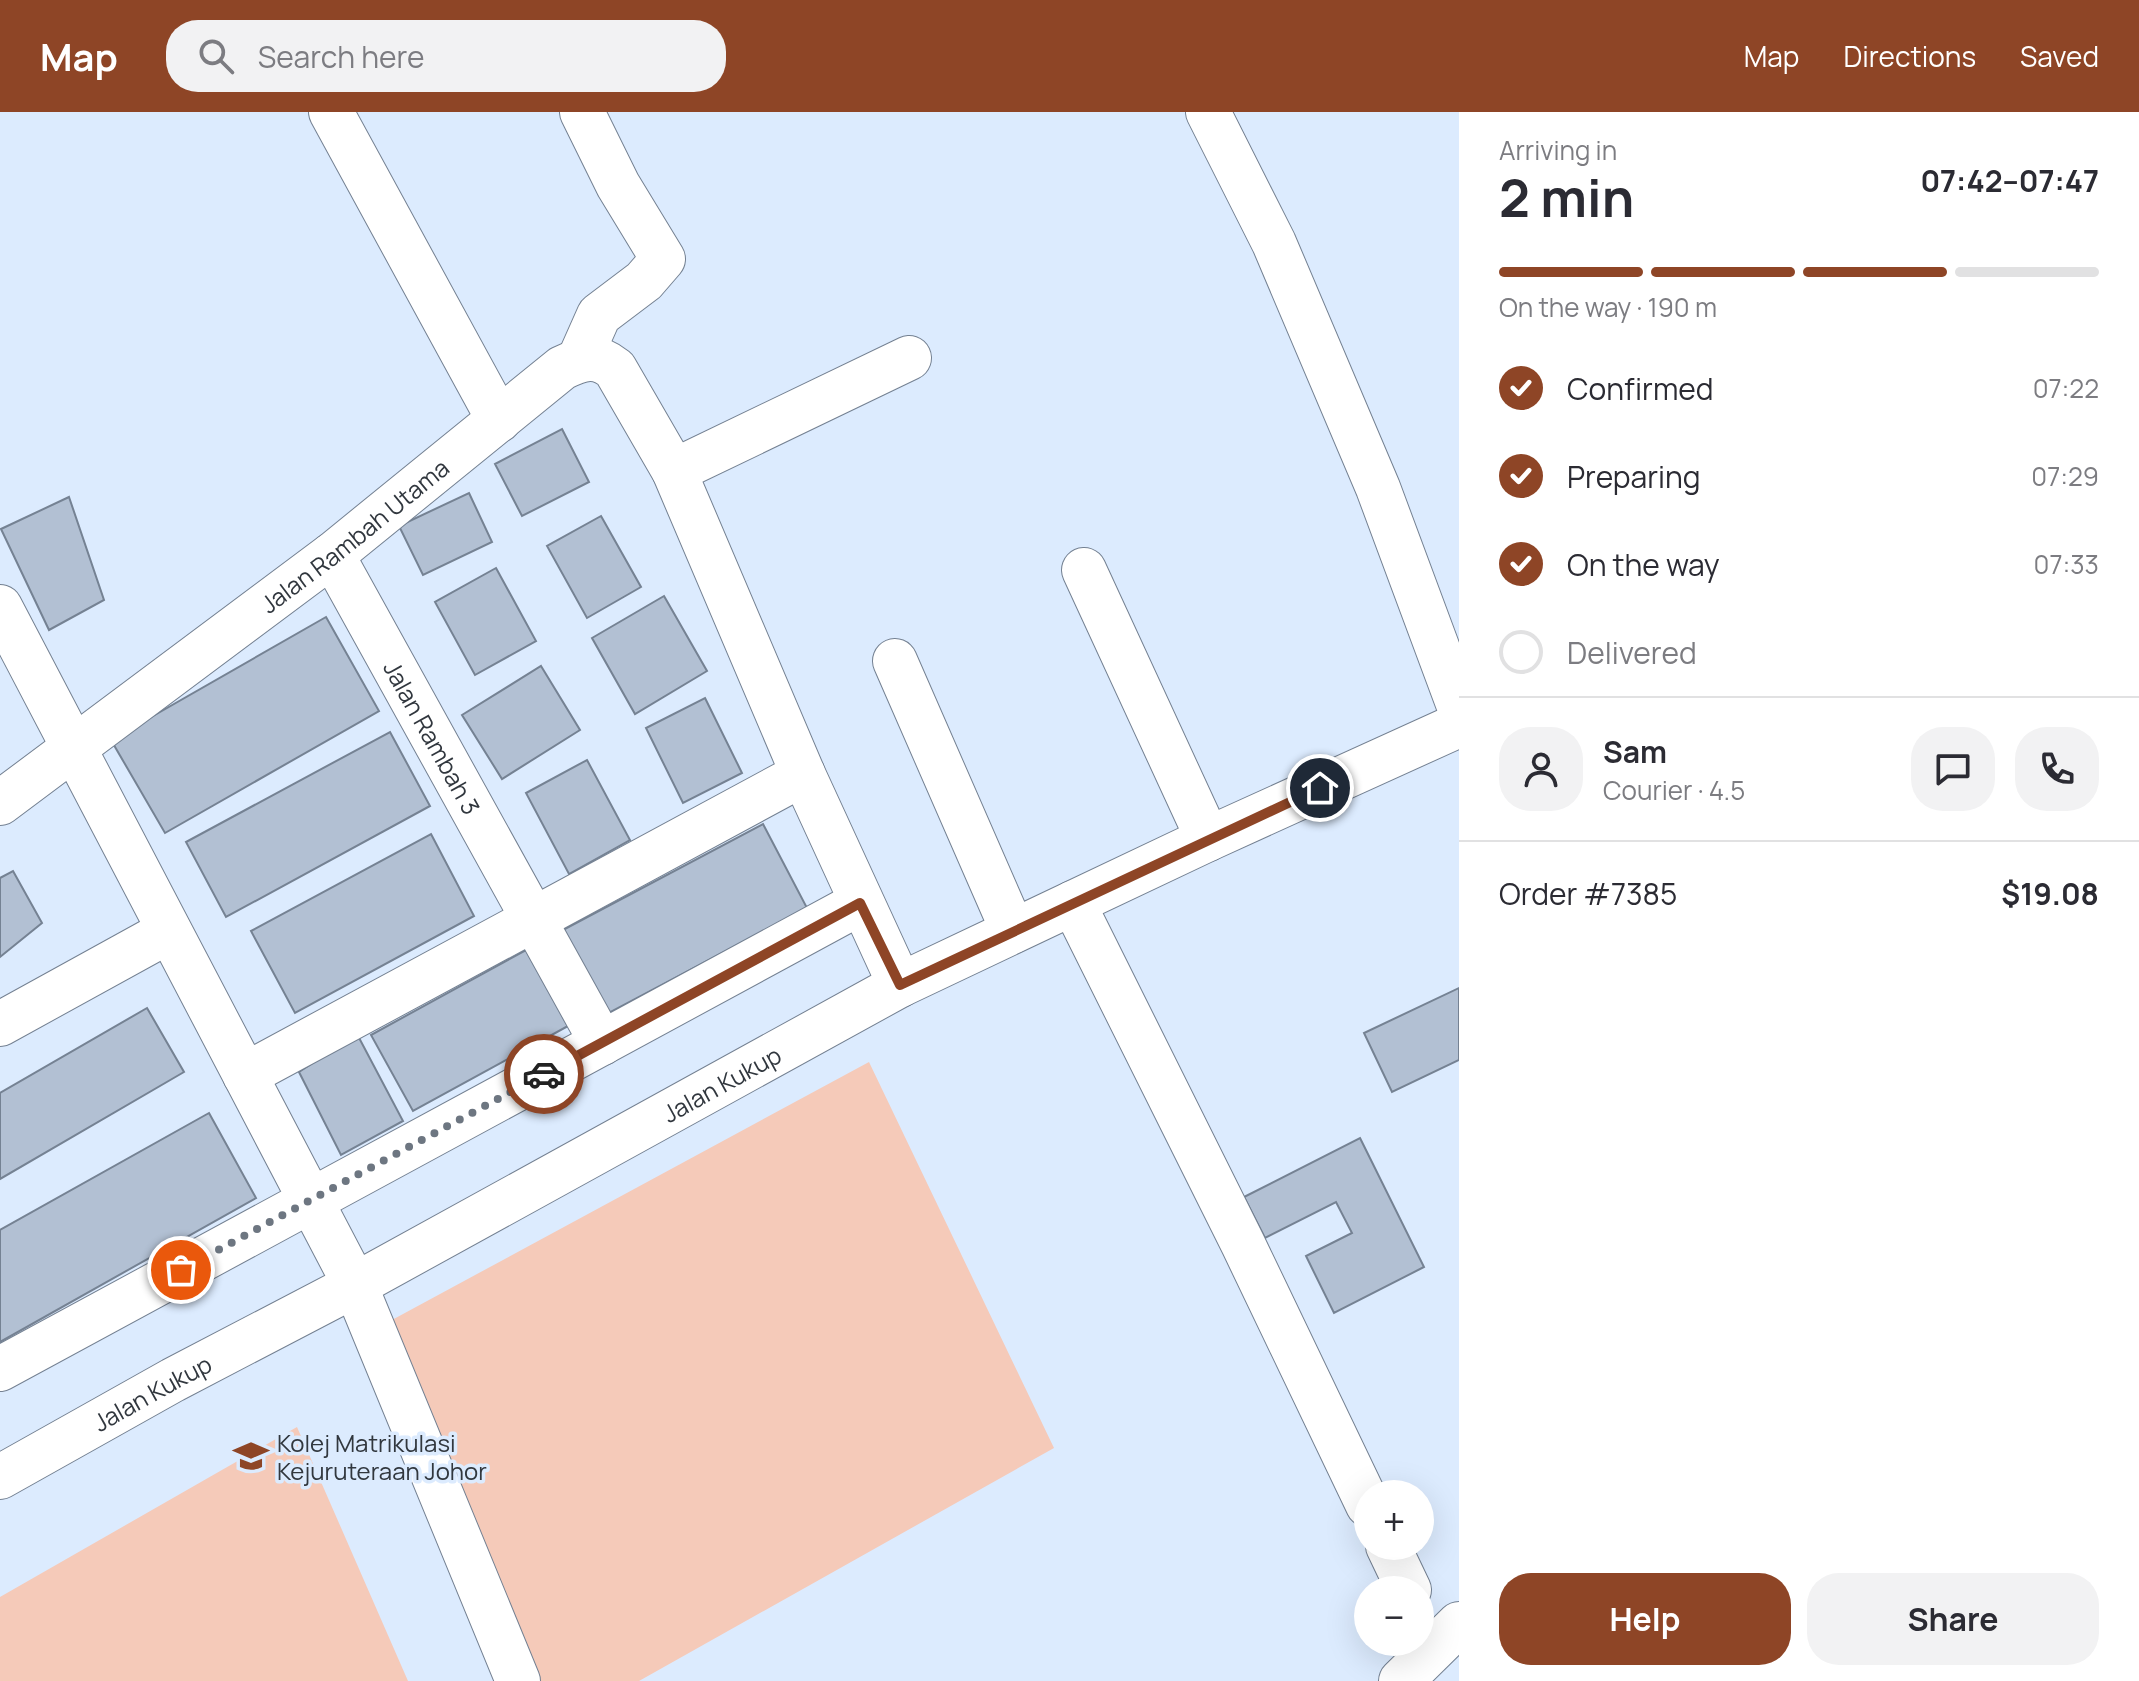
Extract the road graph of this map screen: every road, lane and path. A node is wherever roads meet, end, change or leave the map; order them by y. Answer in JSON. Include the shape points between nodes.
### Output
{"nodes":[{"id":1,"x":331,"y":112,"type":"edge"},
{"id":2,"x":582,"y":112,"type":"edge"},
{"id":3,"x":1208,"y":112,"type":"edge"},
{"id":4,"x":909,"y":358,"type":"dead end"},
{"id":5,"x":579,"y":360,"type":"junction"},
{"id":6,"x":499,"y":420,"type":"junction"},
{"id":7,"x":674,"y":471,"type":"junction"},
{"id":8,"x":332,"y":555,"type":"junction"},
{"id":9,"x":1084,"y":570,"type":"dead end"},
{"id":10,"x":0,"y":607,"type":"edge"},
{"id":11,"x":895,"y":661,"type":"dead end"},
{"id":12,"x":1459,"y":706,"type":"edge"},
{"id":13,"x":1459,"y":725,"type":"edge"},
{"id":14,"x":73,"y":748,"type":"junction"},
{"id":15,"x":803,"y":774,"type":"junction"},
{"id":16,"x":0,"y":803,"type":"edge"},
{"id":17,"x":1208,"y":839,"type":"junction"},
{"id":18,"x":860,"y":903,"type":"junction"},
{"id":19,"x":1073,"y":903,"type":"junction"},
{"id":20,"x":533,"y":919,"type":"junction"},
{"id":21,"x":169,"y":931,"type":"junction"},
{"id":22,"x":1013,"y":931,"type":"junction"},
{"id":23,"x":900,"y":985,"type":"junction"},
{"id":24,"x":0,"y":1024,"type":"edge"},
{"id":25,"x":602,"y":1043,"type":"junction"},
{"id":26,"x":245,"y":1075,"type":"junction"},
{"id":27,"x":310,"y":1199,"type":"junction"},
{"id":28,"x":355,"y":1285,"type":"junction"},
{"id":29,"x":0,"y":1369,"type":"edge"},
{"id":30,"x":0,"y":1477,"type":"edge"},
{"id":31,"x":1356,"y":1480,"type":"edge"},
{"id":32,"x":1439,"y":1628,"type":"edge"},
{"id":33,"x":518,"y":1681,"type":"edge"},
{"id":34,"x":1401,"y":1681,"type":"edge"}],
"edges":[{"from":1,"to":6,"type":"street"},
{"from":2,"to":5,"type":"street","via":[[663,259],[644,281],[599,315]]},
{"from":3,"to":12,"type":"street","via":[[1274,243],[1378,488]]},
{"from":4,"to":7,"type":"street"},
{"from":5,"to":6,"type":"street","name":"Jalan Rambah Utama"},
{"from":5,"to":7,"type":"street","via":[[591,357],[615,369]]},
{"from":6,"to":8,"type":"street","name":"Jalan Rambah Utama"},
{"from":7,"to":15,"type":"street"},
{"from":8,"to":14,"type":"street","name":"Jalan Rambah Utama"},
{"from":8,"to":20,"type":"street","name":"Jalan Rambah 3"},
{"from":9,"to":17,"type":"street"},
{"from":10,"to":14,"type":"street"},
{"from":11,"to":22,"type":"street"},
{"from":13,"to":17,"type":"street","name":"Jalan Kukup"},
{"from":14,"to":16,"type":"street","name":"Jalan Rambah Utama"},
{"from":14,"to":21,"type":"street"},
{"from":15,"to":18,"type":"street"},
{"from":15,"to":20,"type":"street"},
{"from":17,"to":19,"type":"street","name":"Jalan Kukup"},
{"from":18,"to":23,"type":"street"},
{"from":18,"to":25,"type":"street"},
{"from":19,"to":22,"type":"street","name":"Jalan Kukup"},
{"from":19,"to":31,"type":"street"},
{"from":20,"to":25,"type":"street","name":"Jalan Rambah 3"},
{"from":20,"to":26,"type":"street"},
{"from":21,"to":24,"type":"street"},
{"from":21,"to":26,"type":"street"},
{"from":22,"to":23,"type":"street","name":"Jalan Kukup"},
{"from":23,"to":28,"type":"street","name":"Jalan Kukup"},
{"from":25,"to":27,"type":"street"},
{"from":26,"to":27,"type":"street"},
{"from":27,"to":28,"type":"street"},
{"from":27,"to":29,"type":"street"},
{"from":28,"to":30,"type":"street","name":"Jalan Kukup"},
{"from":28,"to":33,"type":"street"},
{"from":32,"to":34,"type":"street"}]}
